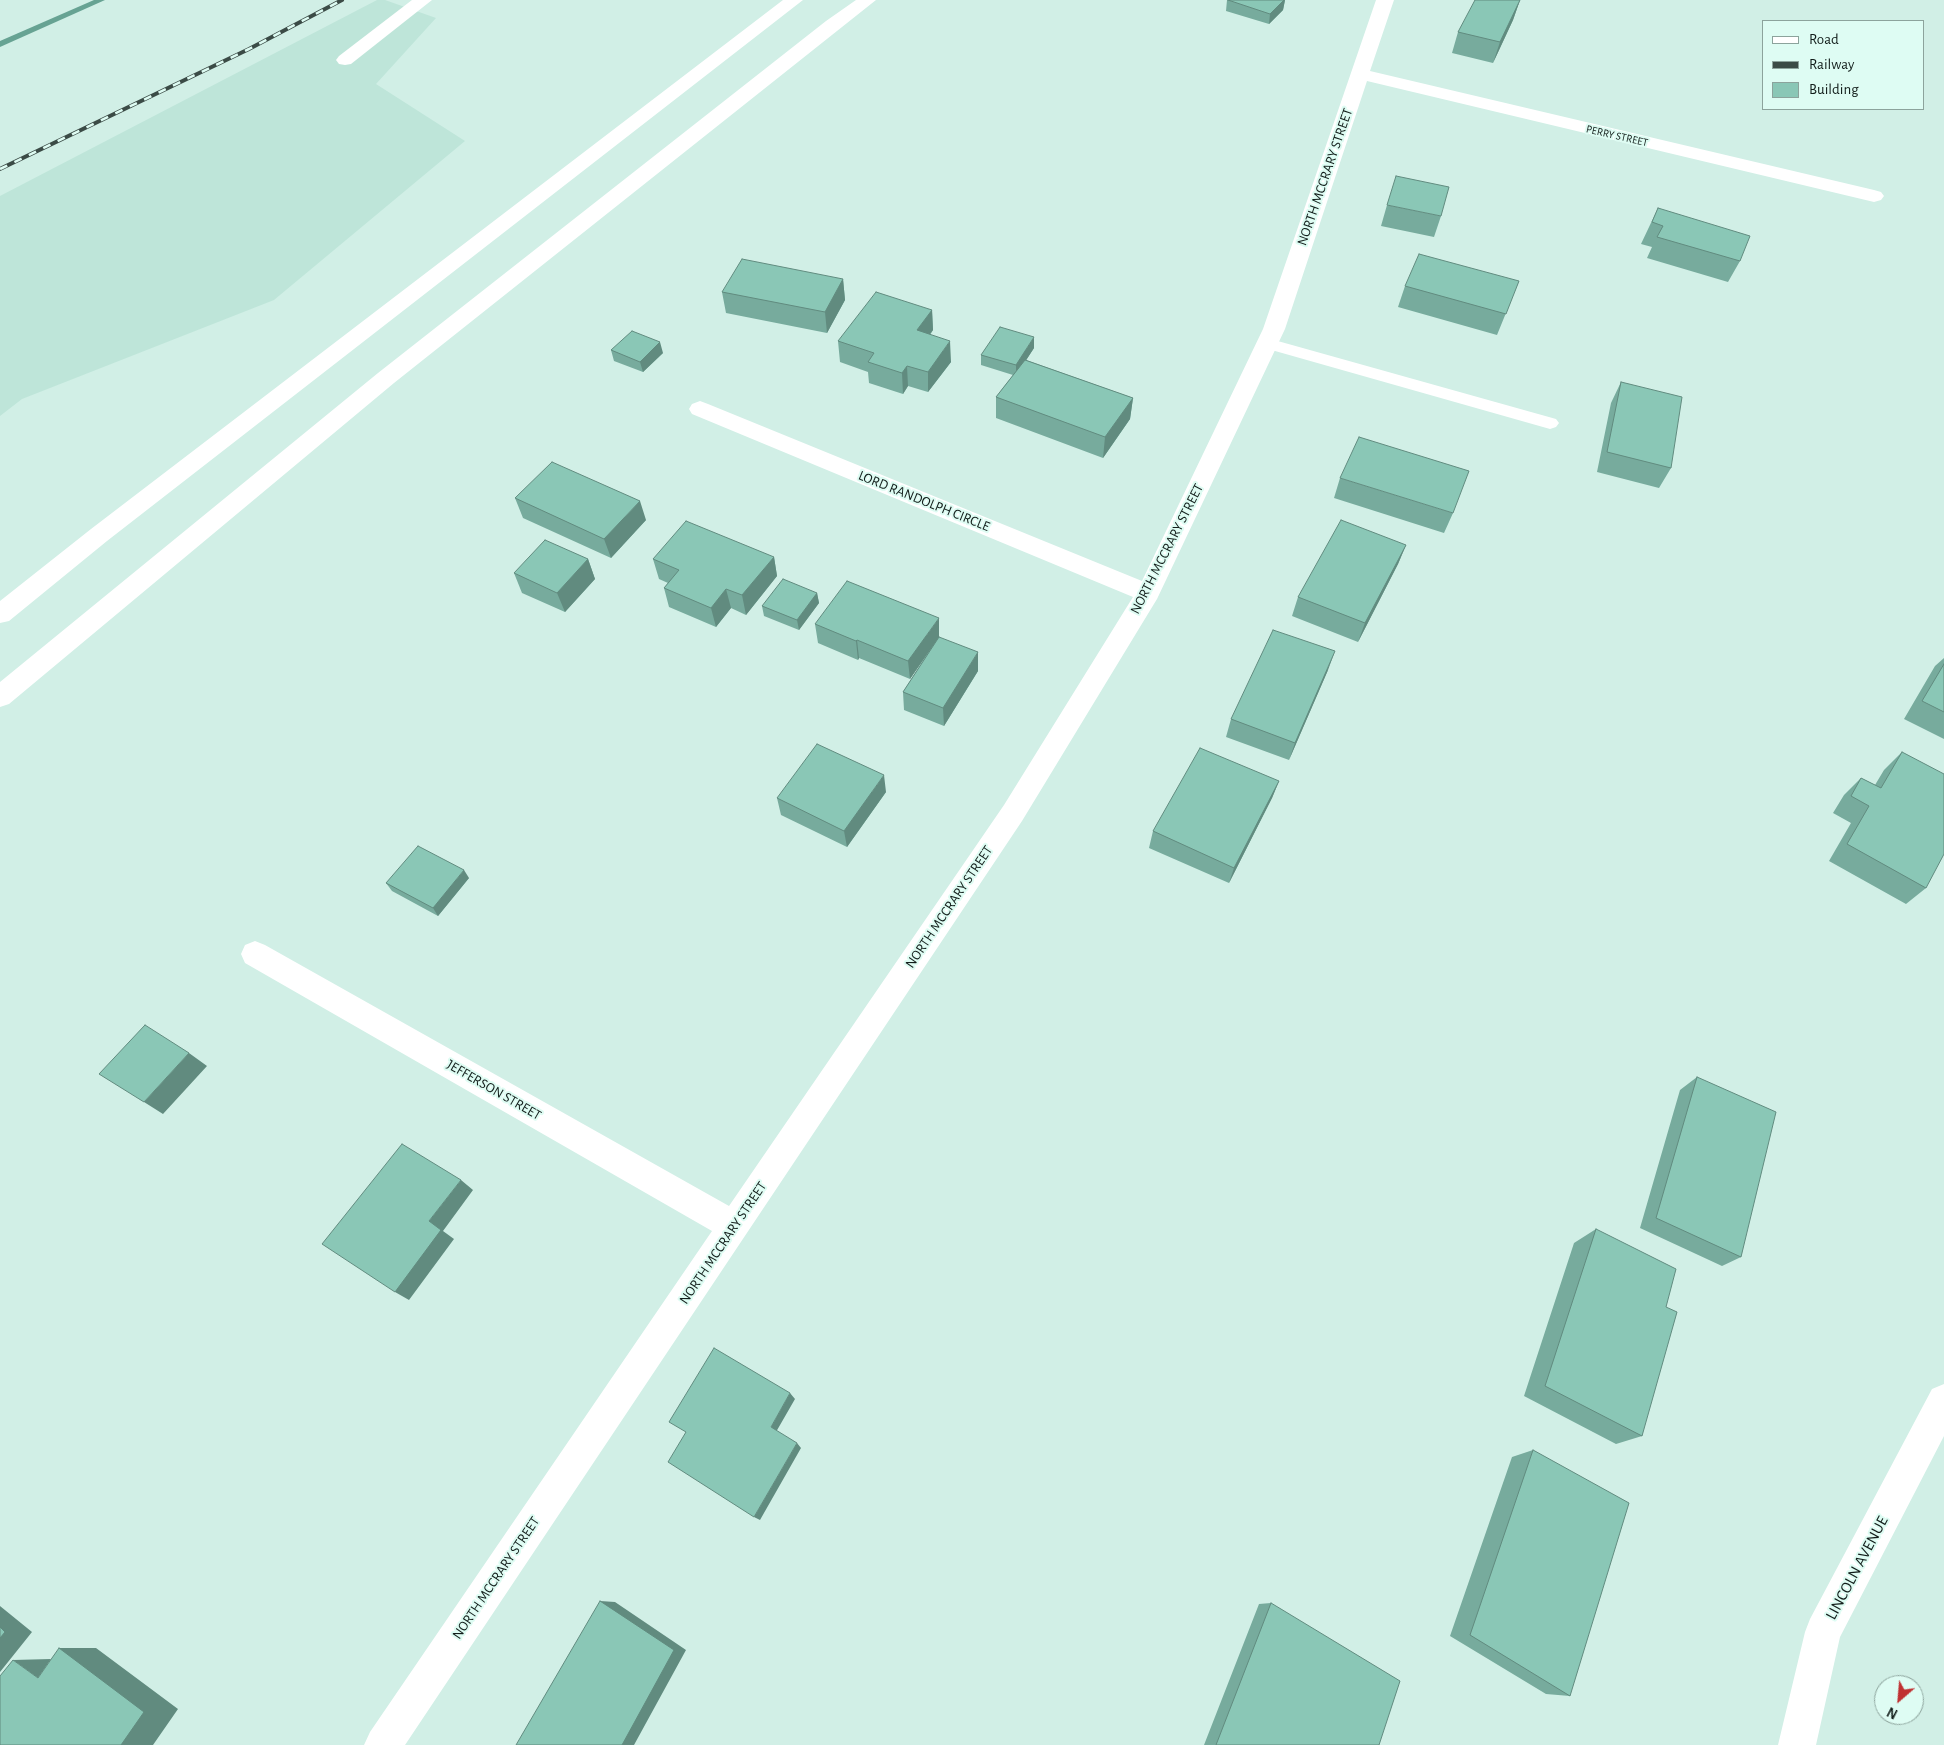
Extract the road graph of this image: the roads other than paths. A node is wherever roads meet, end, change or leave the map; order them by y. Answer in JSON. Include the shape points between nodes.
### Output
{"nodes":[{"id":1,"x":423,"y":0,"type":"edge"},
{"id":2,"x":794,"y":0,"type":"edge"},
{"id":3,"x":867,"y":0,"type":"edge"},
{"id":4,"x":1385,"y":0,"type":"edge"},
{"id":5,"x":345,"y":60,"type":"dead end"},
{"id":6,"x":1360,"y":74,"type":"junction"},
{"id":7,"x":1874,"y":196,"type":"dead end"},
{"id":8,"x":1267,"y":343,"type":"junction"},
{"id":9,"x":700,"y":409,"type":"dead end"},
{"id":10,"x":1550,"y":424,"type":"dead end"},
{"id":11,"x":99,"y":535,"type":"junction"},
{"id":12,"x":1148,"y":593,"type":"junction"},
{"id":13,"x":0,"y":604,"type":"edge"},
{"id":14,"x":0,"y":614,"type":"edge"},
{"id":15,"x":0,"y":698,"type":"edge"},
{"id":16,"x":255,"y":954,"type":"dead end"},
{"id":17,"x":734,"y":1226,"type":"junction"},
{"id":18,"x":1944,"y":1401,"type":"edge"},
{"id":19,"x":383,"y":1745,"type":"edge"},
{"id":20,"x":1797,"y":1745,"type":"edge"}],
"edges":[{"from":1,"to":5,"type":"main road"},
{"from":2,"to":11,"type":"main road"},
{"from":3,"to":15,"type":"main road","via":[[386,378]]},
{"from":4,"to":6,"type":"main road","name":"NORTH MCCRARY STREET"},
{"from":6,"to":7,"type":"main road","name":"PERRY STREET"},
{"from":6,"to":8,"type":"main road","name":"NORTH MCCRARY STREET"},
{"from":8,"to":10,"type":"lane"},
{"from":8,"to":12,"type":"main road","name":"NORTH MCCRARY STREET"},
{"from":9,"to":12,"type":"main road","name":"LORD RANDOLPH CIRCLE"},
{"from":11,"to":13,"type":"main road"},
{"from":11,"to":14,"type":"main road"},
{"from":12,"to":17,"type":"main road","name":"NORTH MCCRARY STREET","via":[[1014,813]]},
{"from":16,"to":17,"type":"main road","name":"JEFFERSON STREET"},
{"from":17,"to":19,"type":"main road","name":"NORTH MCCRARY STREET"},
{"from":18,"to":20,"type":"main road","name":"LINCOLN AVENUE","via":[[1824,1632]]}]}
